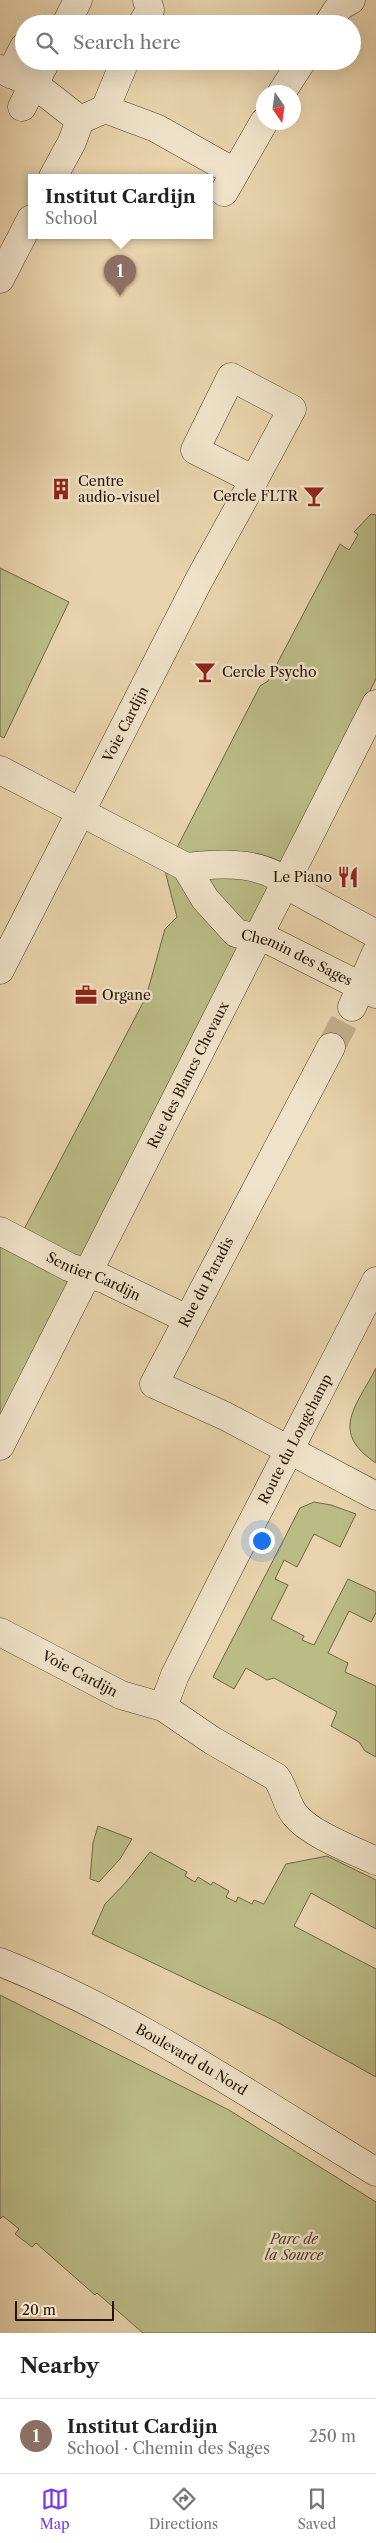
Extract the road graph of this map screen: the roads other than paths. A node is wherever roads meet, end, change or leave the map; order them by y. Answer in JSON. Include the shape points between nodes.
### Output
{"nodes":[{"id":1,"x":78,"y":0,"type":"edge"},
{"id":2,"x":147,"y":0,"type":"edge"},
{"id":3,"x":351,"y":0,"type":"edge"},
{"id":4,"x":70,"y":15,"type":"edge"},
{"id":5,"x":147,"y":15,"type":"edge"},
{"id":6,"x":334,"y":15,"type":"edge"},
{"id":7,"x":121,"y":70,"type":"edge"},
{"id":8,"x":296,"y":70,"type":"edge"},
{"id":9,"x":22,"y":79,"type":"edge"},
{"id":10,"x":287,"y":85,"type":"edge"},
{"id":11,"x":105,"y":109,"type":"junction"},
{"id":12,"x":259,"y":130,"type":"edge"},
{"id":13,"x":69,"y":131,"type":"junction"},
{"id":14,"x":54,"y":174,"type":"edge"},
{"id":15,"x":28,"y":225,"type":"edge"},
{"id":16,"x":0,"y":278,"type":"edge"},
{"id":17,"x":254,"y":480,"type":"dead end"},
{"id":18,"x":376,"y":704,"type":"edge"},
{"id":19,"x":0,"y":770,"type":"edge"},
{"id":20,"x":79,"y":812,"type":"junction"},
{"id":21,"x":186,"y":867,"type":"junction"},
{"id":22,"x":287,"y":881,"type":"junction"},
{"id":23,"x":376,"y":934,"type":"edge"},
{"id":24,"x":258,"y":938,"type":"junction"},
{"id":25,"x":376,"y":953,"type":"edge"},
{"id":26,"x":0,"y":970,"type":"edge"},
{"id":27,"x":363,"y":996,"type":"edge"},
{"id":28,"x":331,"y":1047,"type":"tunnel mouth"},
{"id":29,"x":0,"y":1231,"type":"edge"},
{"id":30,"x":88,"y":1273,"type":"junction"},
{"id":31,"x":376,"y":1281,"type":"edge"},
{"id":32,"x":187,"y":1319,"type":"junction"},
{"id":33,"x":0,"y":1446,"type":"edge"},
{"id":34,"x":289,"y":1449,"type":"junction"},
{"id":35,"x":376,"y":1496,"type":"edge"},
{"id":36,"x":0,"y":1632,"type":"edge"},
{"id":37,"x":163,"y":1707,"type":"junction"},
{"id":38,"x":376,"y":1861,"type":"edge"},
{"id":39,"x":0,"y":1962,"type":"edge"},
{"id":40,"x":376,"y":2172,"type":"edge"}],
"edges":[{"from":1,"to":4,"type":"street"},
{"from":2,"to":5,"type":"street","via":[[150,10]]},
{"from":3,"to":6,"type":"street","via":[[339,7]]},
{"from":7,"to":11,"type":"street"},
{"from":8,"to":10,"type":"street"},
{"from":9,"to":13,"type":"street"},
{"from":11,"to":12,"type":"street","via":[[156,128],[229,182]]},
{"from":11,"to":13,"type":"street"},
{"from":13,"to":14,"type":"street"},
{"from":15,"to":16,"type":"street"},
{"from":17,"to":20,"type":"street","name":"Voie Cardijn"},
{"from":18,"to":22,"type":"street","name":"Rue des Blancs Chevaux"},
{"from":19,"to":20,"type":"street"},
{"from":20,"to":21,"type":"street"},
{"from":20,"to":26,"type":"street","name":"Voie Cardijn"},
{"from":21,"to":22,"type":"street","via":[[215,863],[261,867]]},
{"from":21,"to":24,"type":"street","name":"Chemin des Sages","via":[[205,899],[236,933]]},
{"from":22,"to":23,"type":"street","via":[[297,891]]},
{"from":22,"to":24,"type":"street","name":"Rue des Blancs Chevaux"},
{"from":24,"to":27,"type":"street","name":"Chemin des Sages","via":[[271,941]]},
{"from":24,"to":30,"type":"street","name":"Rue des Blancs Chevaux"},
{"from":25,"to":27,"type":"street"},
{"from":28,"to":32,"type":"street","name":"Rue du Paradis"},
{"from":29,"to":30,"type":"street","name":"Sentier Cardijn","via":[[69,1267]]},
{"from":30,"to":32,"type":"street","name":"Sentier Cardijn"},
{"from":30,"to":33,"type":"street","name":"Rue des Blancs Chevaux"},
{"from":31,"to":34,"type":"street","name":"Route du Longchamp"},
{"from":32,"to":34,"type":"street","name":"Rue du Paradis","via":[[154,1384]]},
{"from":34,"to":35,"type":"street"},
{"from":34,"to":37,"type":"street","name":"Route du Longchamp","via":[[175,1675]]},
{"from":36,"to":37,"type":"street","name":"Voie Cardijn","via":[[122,1695]]},
{"from":37,"to":38,"type":"street","name":"Voie Cardijn","via":[[213,1741],[276,1777],[293,1813],[310,1828]]},
{"from":39,"to":40,"type":"street","name":"Boulevard du Nord","via":[[143,2031]]}]}
